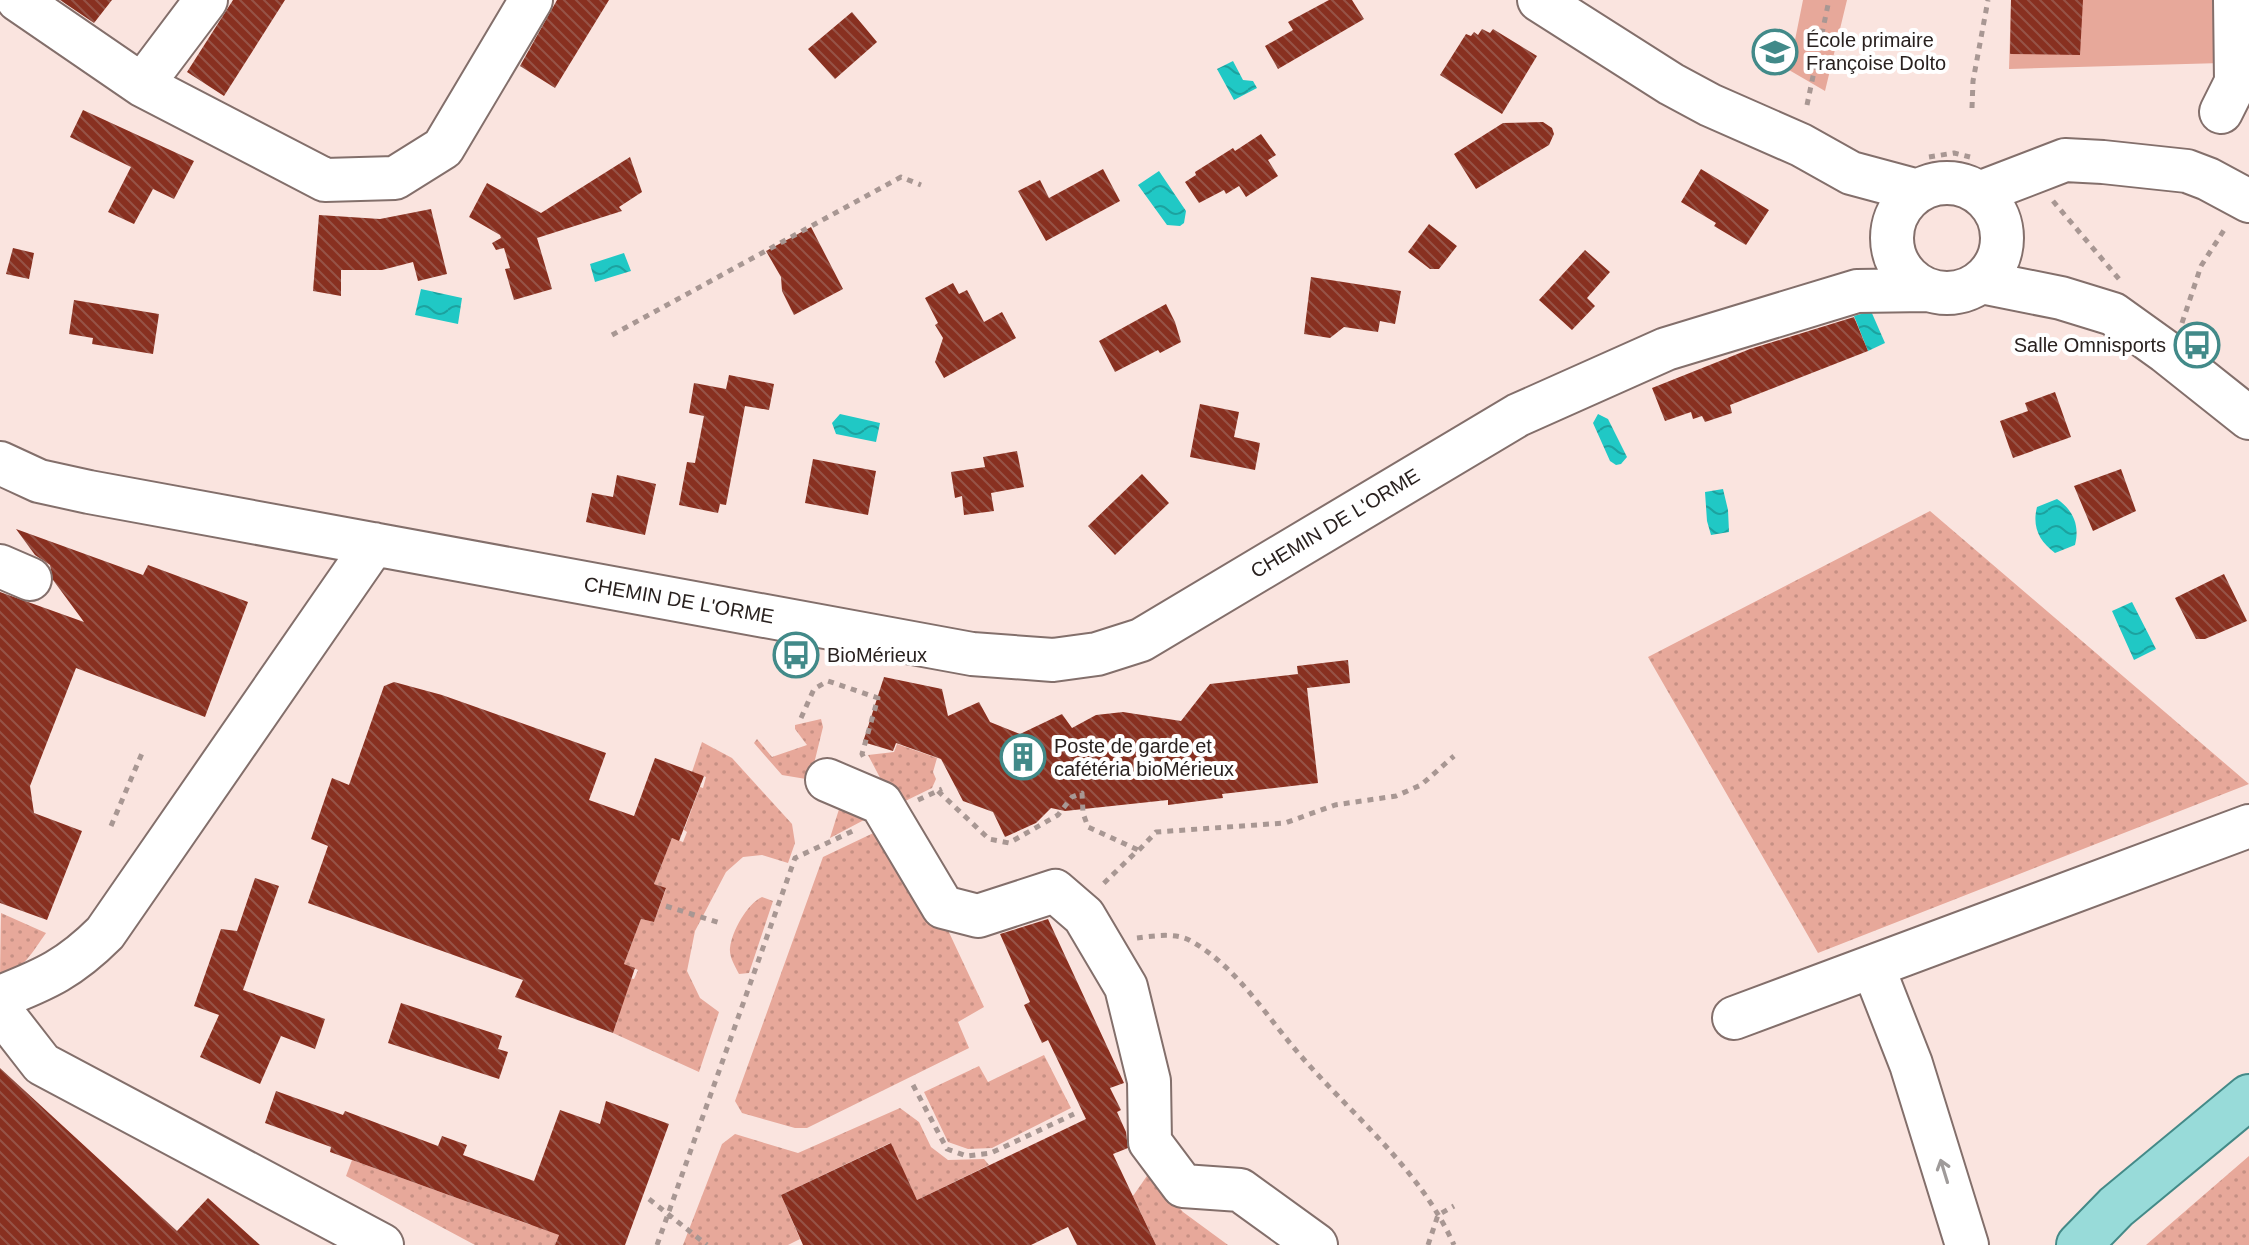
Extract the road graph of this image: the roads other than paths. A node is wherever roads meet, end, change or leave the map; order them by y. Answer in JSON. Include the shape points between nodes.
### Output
{"nodes":[{"id":1,"x":18,"y":0,"type":"edge"},
{"id":2,"x":206,"y":0,"type":"edge"},
{"id":3,"x":531,"y":0,"type":"edge"},
{"id":4,"x":1539,"y":0,"type":"edge"},
{"id":5,"x":2235,"y":0,"type":"edge"},
{"id":6,"x":142,"y":85,"type":"junction"},
{"id":7,"x":2221,"y":112,"type":"dead end"},
{"id":8,"x":1851,"y":173,"type":"junction"},
{"id":9,"x":2033,"y":173,"type":"junction"},
{"id":10,"x":1921,"y":175,"type":"junction"},
{"id":11,"x":1981,"y":177,"type":"junction"},
{"id":12,"x":2248,"y":201,"type":"edge"},
{"id":13,"x":1893,"y":242,"type":"junction"},
{"id":14,"x":1995,"y":253,"type":"junction"},
{"id":15,"x":1927,"y":290,"type":"junction"},
{"id":16,"x":1857,"y":291,"type":"junction"},
{"id":17,"x":2249,"y":418,"type":"edge"},
{"id":18,"x":5,"y":468,"type":"edge"},
{"id":19,"x":374,"y":544,"type":"junction"},
{"id":20,"x":827,"y":780,"type":"dead end"},
{"id":21,"x":2249,"y":826,"type":"edge"},
{"id":22,"x":1873,"y":967,"type":"junction"},
{"id":23,"x":0,"y":997,"type":"edge"},
{"id":24,"x":0,"y":1010,"type":"edge"},
{"id":25,"x":1734,"y":1018,"type":"dead end"},
{"id":26,"x":2249,"y":1097,"type":"edge"},
{"id":27,"x":367,"y":1242,"type":"edge"},
{"id":28,"x":1316,"y":1245,"type":"edge"},
{"id":29,"x":1967,"y":1245,"type":"edge"},
{"id":30,"x":2079,"y":1245,"type":"edge"}],
"edges":[{"from":1,"to":6,"type":"street"},
{"from":2,"to":6,"type":"street"},
{"from":3,"to":6,"type":"street","via":[[443,148],[395,178],[325,180]]},
{"from":4,"to":8,"type":"street","via":[[1671,84]]},
{"from":5,"to":7,"type":"street","via":[[2236,82]]},
{"from":8,"to":10,"type":"street"},
{"from":8,"to":13,"type":"street"},
{"from":9,"to":11,"type":"street"},
{"from":9,"to":12,"type":"street","via":[[2065,160],[2187,171]]},
{"from":9,"to":14,"type":"street"},
{"from":10,"to":11,"type":"street","via":[[1932,185],[1964,186]]},
{"from":10,"to":13,"type":"street","via":[[1896,218]]},
{"from":11,"to":14,"type":"street","via":[[1990,203]]},
{"from":13,"to":15,"type":"street","via":[[1900,266]]},
{"from":13,"to":16,"type":"street"},
{"from":14,"to":15,"type":"street","name":"CHEMIN DE L'ORME","via":[[1964,291]]},
{"from":14,"to":17,"type":"street","via":[[2061,298],[2113,314]]},
{"from":15,"to":16,"type":"street","name":"CHEMIN DE L'ORME"},
{"from":16,"to":19,"type":"street","name":"CHEMIN DE L'ORME","via":[[1666,349],[1518,415],[1141,640],[1097,654],[1053,660],[972,654]]},
{"from":18,"to":19,"type":"street","name":"CHEMIN DE L'ORME","via":[[89,492]]},
{"from":19,"to":23,"type":"street","via":[[105,933],[51,977]]},
{"from":20,"to":28,"type":"street","via":[[881,803],[943,907],[978,916],[1055,891],[1084,916],[1126,987],[1149,1081],[1150,1142],[1183,1186],[1240,1190]]},
{"from":21,"to":22,"type":"street"},
{"from":22,"to":25,"type":"street"},
{"from":29,"to":22,"type":"street","one_way":true,"via":[[1911,1064]]},
{"from":24,"to":27,"type":"street","via":[[42,1064]]},
{"from":26,"to":30,"type":"main road","via":[[2116,1207]]}]}
